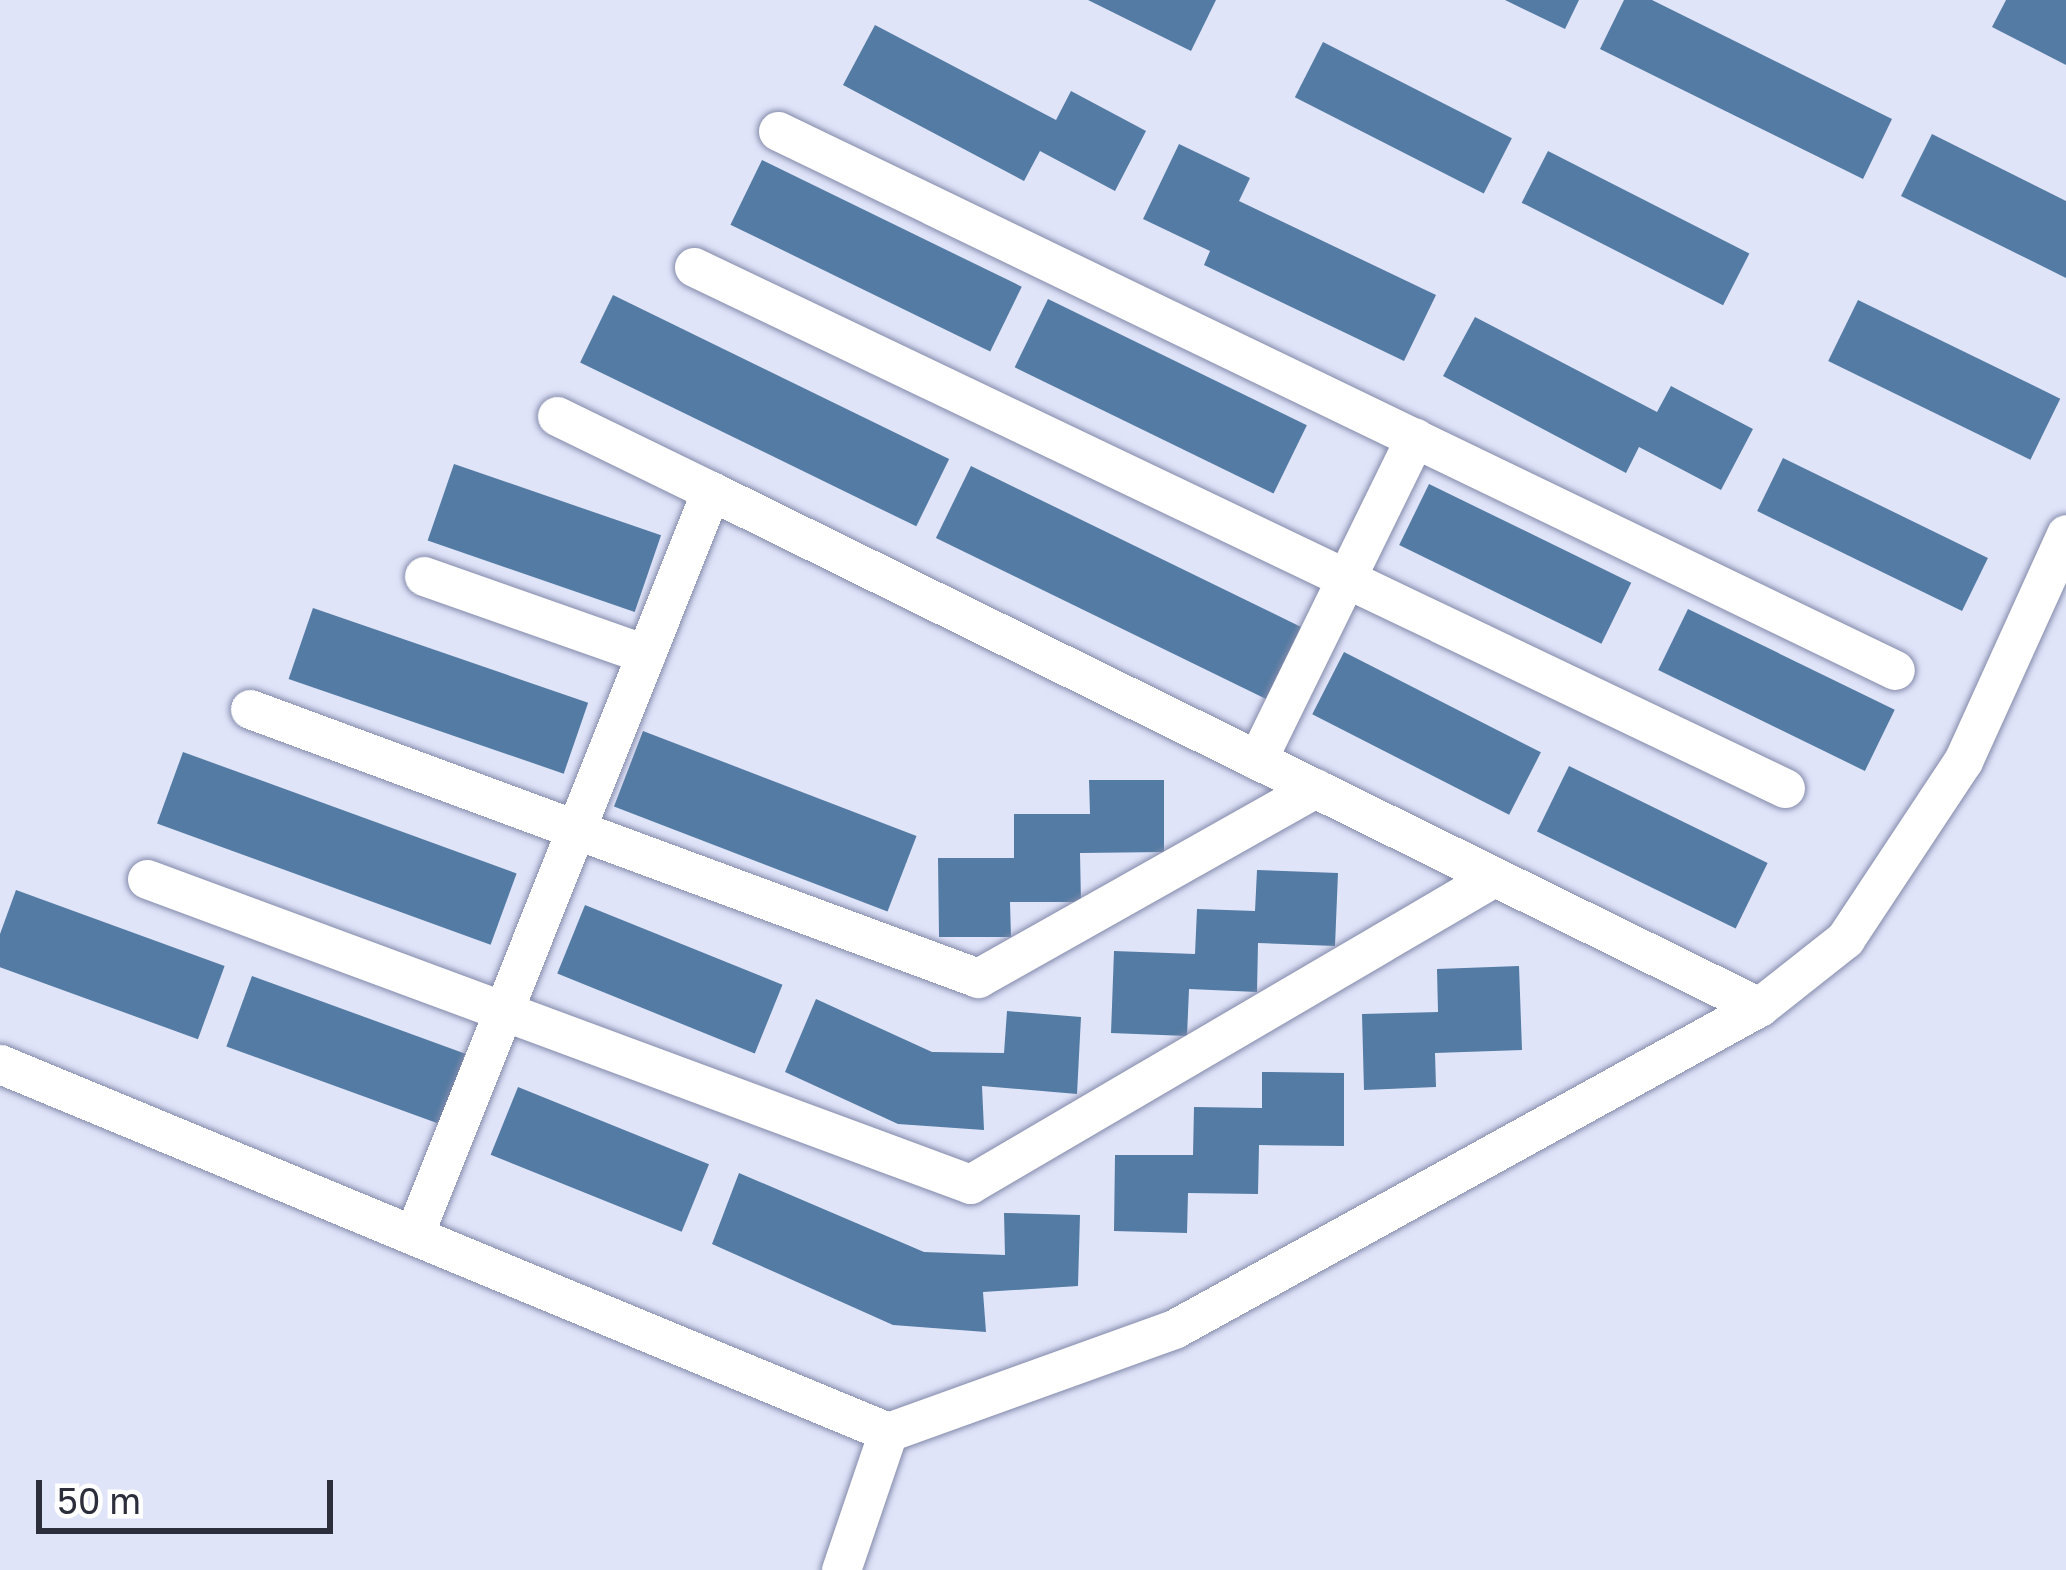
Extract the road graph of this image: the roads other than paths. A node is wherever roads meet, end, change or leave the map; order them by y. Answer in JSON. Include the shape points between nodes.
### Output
{"nodes":[{"id":1,"x":778,"y":130,"type":"dead end"},
{"id":2,"x":694,"y":267,"type":"dead end"},
{"id":3,"x":557,"y":416,"type":"dead end"},
{"id":4,"x":1415,"y":438,"type":"junction"},
{"id":5,"x":711,"y":491,"type":"junction"},
{"id":6,"x":2066,"y":534,"type":"edge"},
{"id":7,"x":424,"y":576,"type":"dead end"},
{"id":8,"x":1347,"y":579,"type":"junction"},
{"id":9,"x":646,"y":654,"type":"junction"},
{"id":10,"x":1895,"y":670,"type":"dead end"},
{"id":11,"x":250,"y":709,"type":"dead end"},
{"id":12,"x":1257,"y":760,"type":"junction"},
{"id":13,"x":1315,"y":788,"type":"junction"},
{"id":14,"x":1785,"y":788,"type":"dead end"},
{"id":15,"x":576,"y":831,"type":"junction"},
{"id":16,"x":1494,"y":877,"type":"junction"},
{"id":17,"x":147,"y":878,"type":"dead end"},
{"id":18,"x":1759,"y":1007,"type":"junction"},
{"id":19,"x":503,"y":1012,"type":"junction"},
{"id":20,"x":0,"y":1064,"type":"edge"},
{"id":21,"x":415,"y":1232,"type":"junction"},
{"id":22,"x":888,"y":1432,"type":"junction"},
{"id":23,"x":841,"y":1570,"type":"edge"}],
"edges":[{"from":1,"to":4,"type":"street"},
{"from":2,"to":8,"type":"street"},
{"from":3,"to":5,"type":"street"},
{"from":4,"to":8,"type":"street"},
{"from":4,"to":10,"type":"street"},
{"from":5,"to":9,"type":"street"},
{"from":5,"to":12,"type":"street"},
{"from":6,"to":18,"type":"street","via":[[1963,760],[1845,939]]},
{"from":7,"to":9,"type":"street"},
{"from":8,"to":12,"type":"street"},
{"from":8,"to":14,"type":"street"},
{"from":9,"to":15,"type":"street"},
{"from":11,"to":15,"type":"street"},
{"from":12,"to":13,"type":"street"},
{"from":13,"to":15,"type":"street","via":[[978,978]]},
{"from":13,"to":16,"type":"street"},
{"from":15,"to":19,"type":"street"},
{"from":16,"to":18,"type":"street"},
{"from":16,"to":19,"type":"street","via":[[970,1184]]},
{"from":17,"to":19,"type":"street"},
{"from":18,"to":22,"type":"street","via":[[1174,1329]]},
{"from":19,"to":21,"type":"street"},
{"from":20,"to":21,"type":"street"},
{"from":21,"to":22,"type":"street"},
{"from":22,"to":23,"type":"street"}]}
